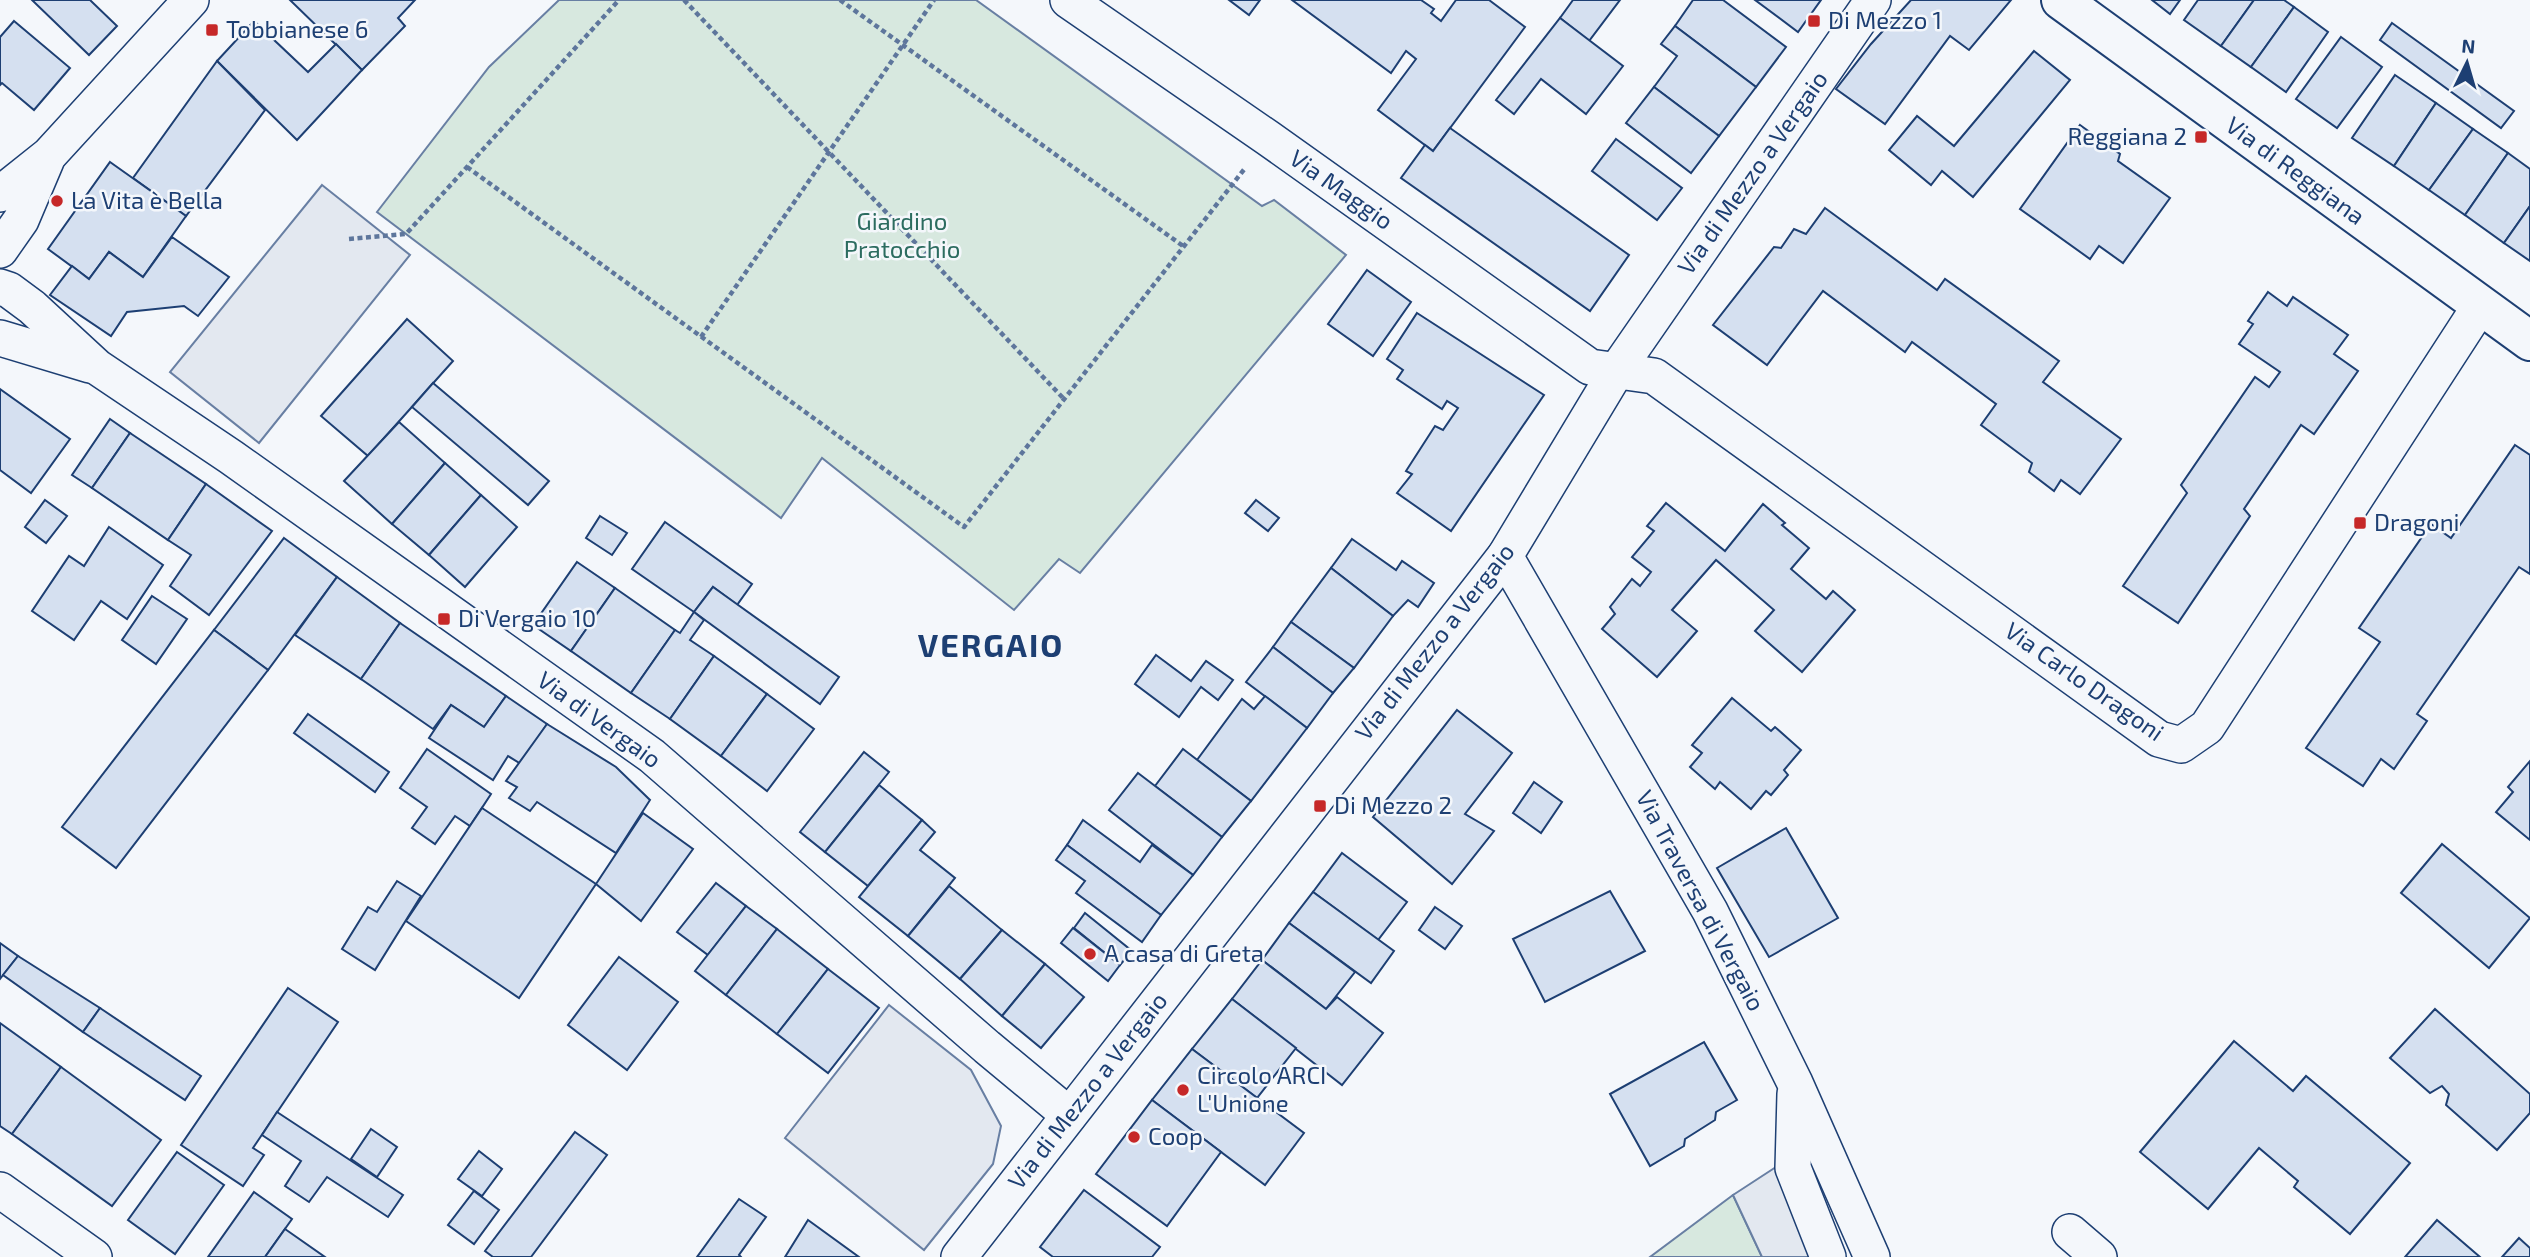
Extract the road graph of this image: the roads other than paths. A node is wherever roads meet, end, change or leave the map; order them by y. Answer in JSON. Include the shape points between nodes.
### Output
{"nodes":[{"id":1,"x":191,"y":0,"type":"edge"},
{"id":2,"x":1068,"y":0,"type":"edge"},
{"id":3,"x":1873,"y":0,"type":"edge"},
{"id":4,"x":2061,"y":0,"type":"edge"},
{"id":5,"x":49,"y":155,"type":"junction"},
{"id":6,"x":0,"y":194,"type":"edge"},
{"id":7,"x":0,"y":250,"type":"edge"},
{"id":8,"x":0,"y":287,"type":"edge"},
{"id":9,"x":2480,"y":306,"type":"junction"},
{"id":10,"x":0,"y":338,"type":"edge"},
{"id":11,"x":2530,"y":341,"type":"edge"},
{"id":12,"x":97,"y":367,"type":"junction"},
{"id":13,"x":1617,"y":370,"type":"junction"},
{"id":14,"x":1505,"y":556,"type":"junction"},
{"id":15,"x":1795,"y":1083,"type":"junction"},
{"id":16,"x":1069,"y":1115,"type":"junction"},
{"id":17,"x":0,"y":1190,"type":"edge"},
{"id":18,"x":2070,"y":1232,"type":"dead end"},
{"id":19,"x":94,"y":1257,"type":"edge"},
{"id":20,"x":959,"y":1257,"type":"edge"},
{"id":21,"x":1828,"y":1257,"type":"edge"},
{"id":22,"x":1872,"y":1257,"type":"edge"},
{"id":23,"x":2099,"y":1257,"type":"edge"}],
"edges":[{"from":1,"to":5,"type":"street"},
{"from":2,"to":13,"type":"street","name":"Via Maggio","via":[[1590,367]]},
{"from":3,"to":13,"type":"street","name":"Via di Mezzo a Vergaio"},
{"from":4,"to":9,"type":"street","name":"Via di Reggiana"},
{"from":5,"to":6,"type":"street"},
{"from":5,"to":7,"type":"street","via":[[21,220]]},
{"from":8,"to":12,"type":"street","name":"Via di Vergaio","via":[[32,307]]},
{"from":9,"to":11,"type":"street","name":"Via di Reggiana"},
{"from":9,"to":13,"type":"street","name":"Via Carlo Dragoni","via":[[2207,727],[2180,745],[2159,739],[1654,376]]},
{"from":10,"to":12,"type":"street","name":"Via di Vergaio"},
{"from":12,"to":16,"type":"street","name":"Via di Vergaio","via":[[652,756]]},
{"from":13,"to":14,"type":"street","name":"Via di Mezzo a Vergaio"},
{"from":14,"to":15,"type":"street","name":"Via Traversa di Vergaio","via":[[1710,911]]},
{"from":14,"to":16,"type":"street","name":"Via di Mezzo a Vergaio"},
{"from":15,"to":21,"type":"street","via":[[1793,1168]]},
{"from":15,"to":22,"type":"street","name":"Via Traversa di Vergaio"},
{"from":16,"to":20,"type":"street","name":"Via di Mezzo a Vergaio"},
{"from":17,"to":19,"type":"street"},
{"from":18,"to":23,"type":"street"}]}
